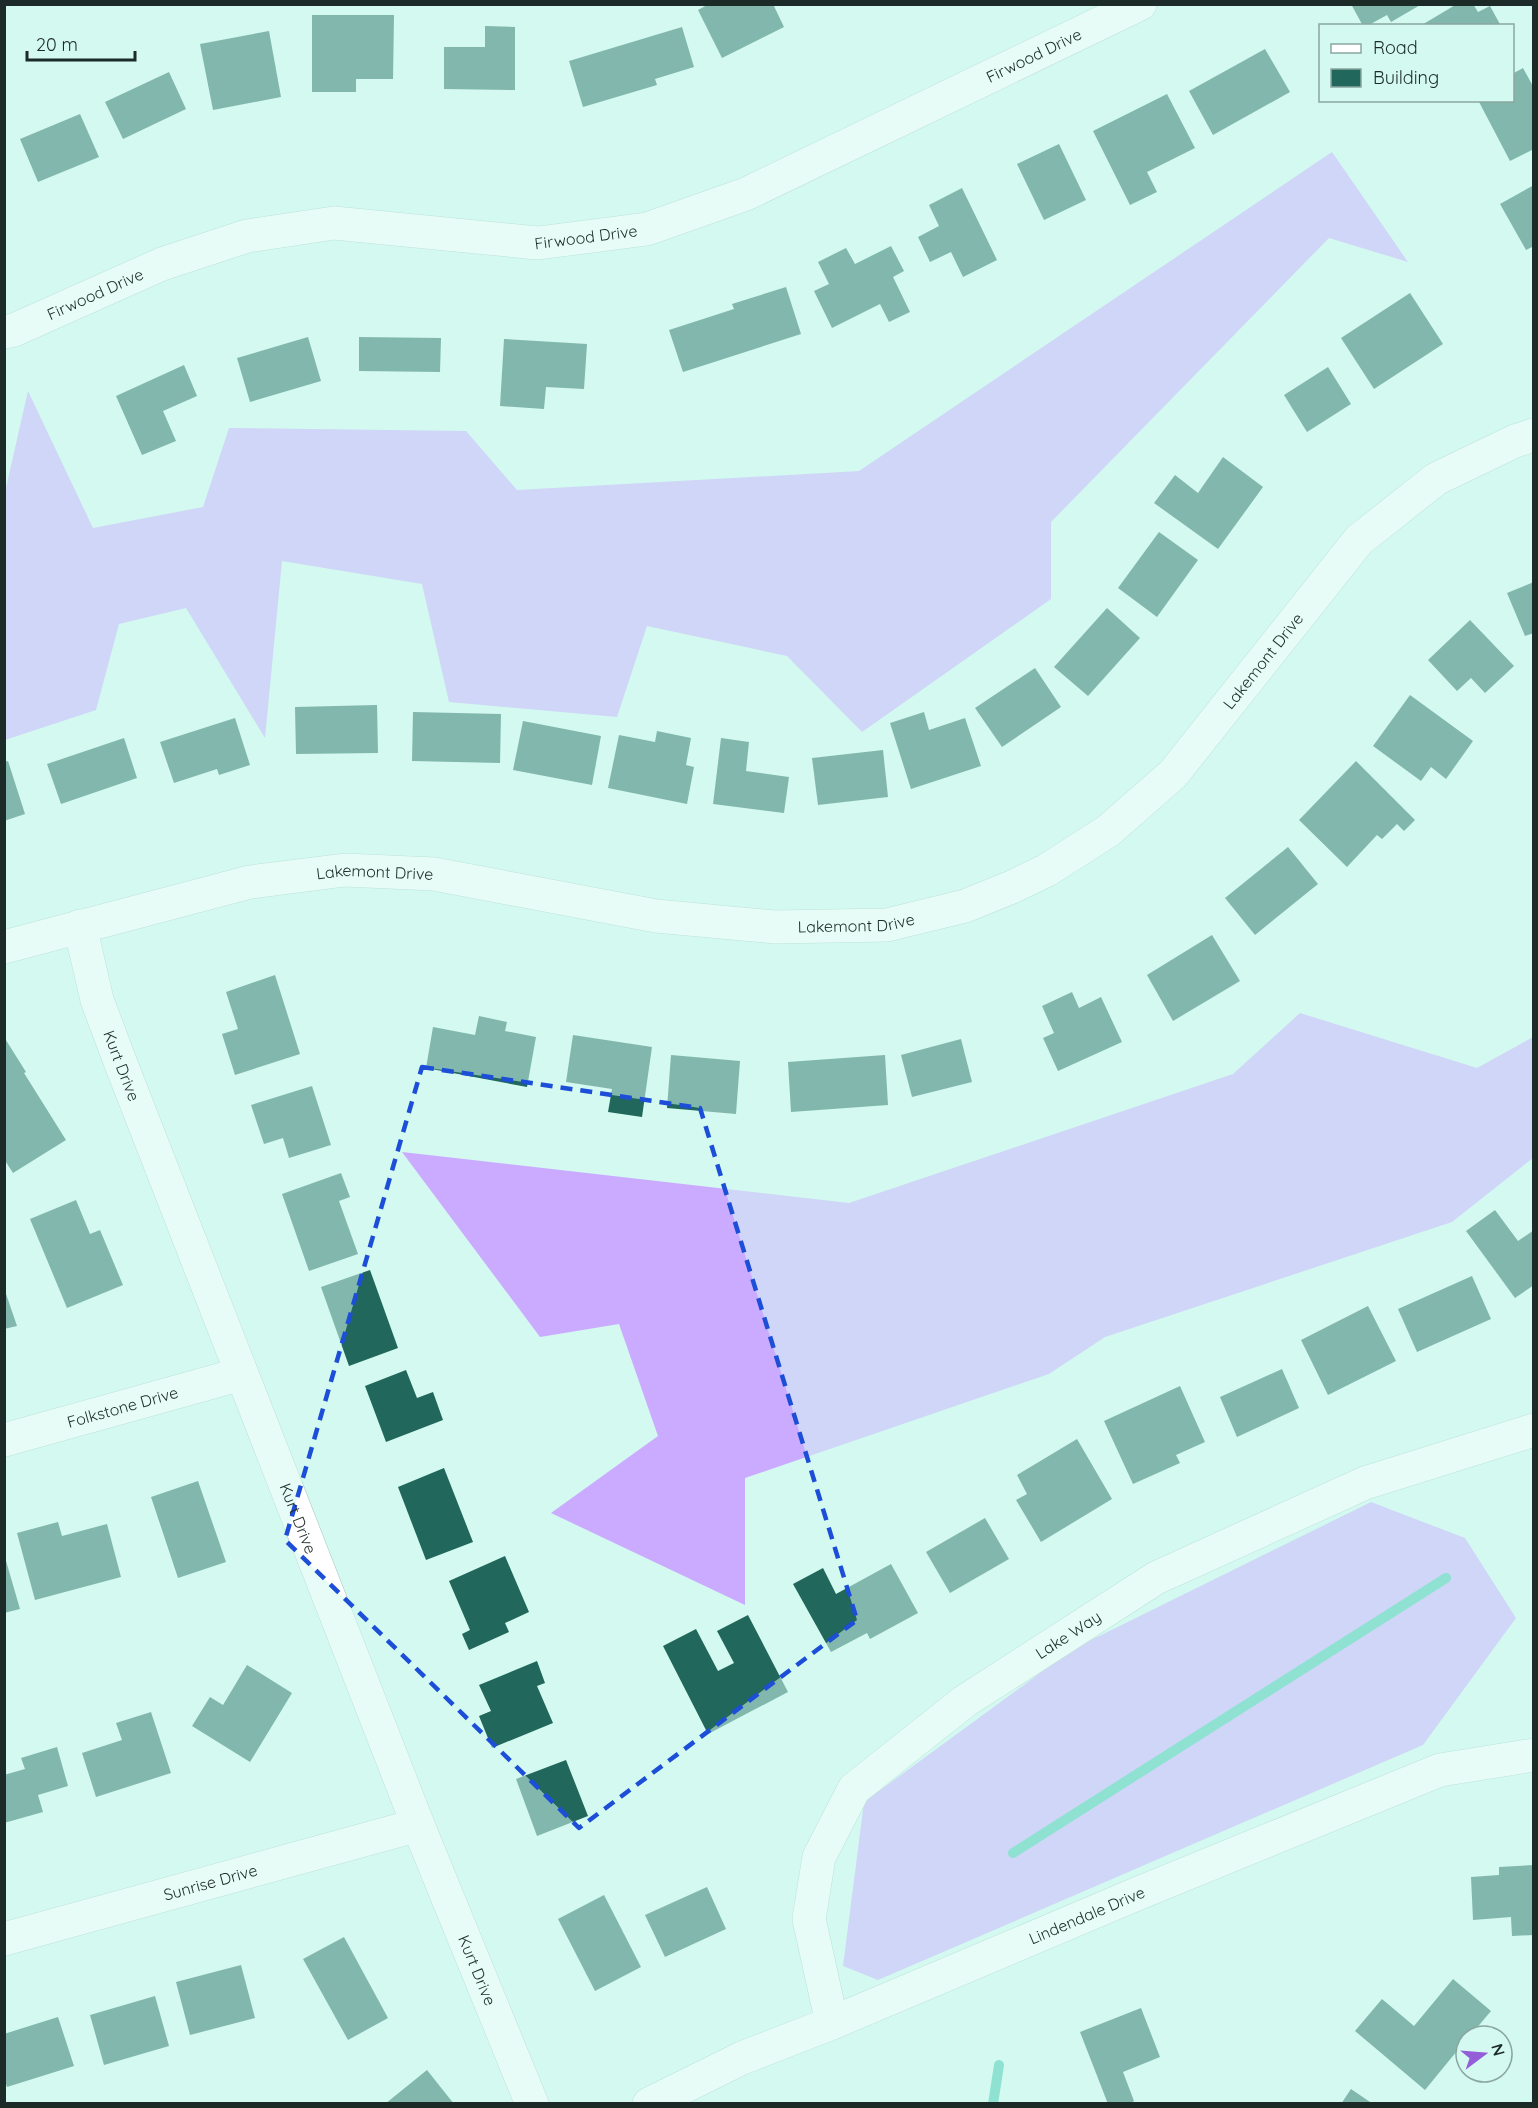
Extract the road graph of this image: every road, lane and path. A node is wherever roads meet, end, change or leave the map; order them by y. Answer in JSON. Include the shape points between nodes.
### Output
{"nodes":[{"id":1,"x":1140,"y":4,"type":"edge"},
{"id":2,"x":4,"y":332,"type":"edge"},
{"id":3,"x":1533,"y":435,"type":"edge"},
{"id":4,"x":80,"y":926,"type":"junction"},
{"id":5,"x":4,"y":947,"type":"edge"},
{"id":6,"x":241,"y":1374,"type":"junction"},
{"id":7,"x":1533,"y":1430,"type":"edge"},
{"id":8,"x":4,"y":1440,"type":"edge"},
{"id":9,"x":1533,"y":1755,"type":"edge"},
{"id":10,"x":418,"y":1825,"type":"junction"},
{"id":11,"x":4,"y":1939,"type":"edge"},
{"id":12,"x":832,"y":2023,"type":"junction"},
{"id":13,"x":532,"y":2103,"type":"edge"},
{"id":14,"x":649,"y":2103,"type":"edge"}],
"edges":[{"from":1,"to":2,"type":"street","name":"Firwood Drive","via":[[746,194],[647,229],[538,243],[334,223],[247,236],[162,264]]},
{"from":3,"to":4,"type":"street","name":"Lakemont Drive","via":[[1436,479],[1359,540],[1173,774],[1108,831],[1047,870],[965,906],[887,925],[775,927],[656,916],[434,874],[345,870],[250,882]]},
{"from":4,"to":5,"type":"street","name":"Lakemont Drive"},
{"from":4,"to":6,"type":"street","name":"Kurt Drive","via":[[97,1000]]},
{"from":6,"to":8,"type":"street","name":"Folkstone Drive"},
{"from":6,"to":10,"type":"street","name":"Kurt Drive"},
{"from":7,"to":12,"type":"street","name":"Lake Way","via":[[1365,1484],[1156,1578],[965,1701],[854,1789],[819,1857],[809,1919]]},
{"from":9,"to":12,"type":"street","name":"Lindendale Drive","via":[[1440,1770]]},
{"from":10,"to":11,"type":"street","name":"Sunrise Drive"},
{"from":10,"to":13,"type":"street","name":"Kurt Drive"},
{"from":12,"to":14,"type":"street","name":"Lindendale Drive","via":[[742,2058]]}]}
